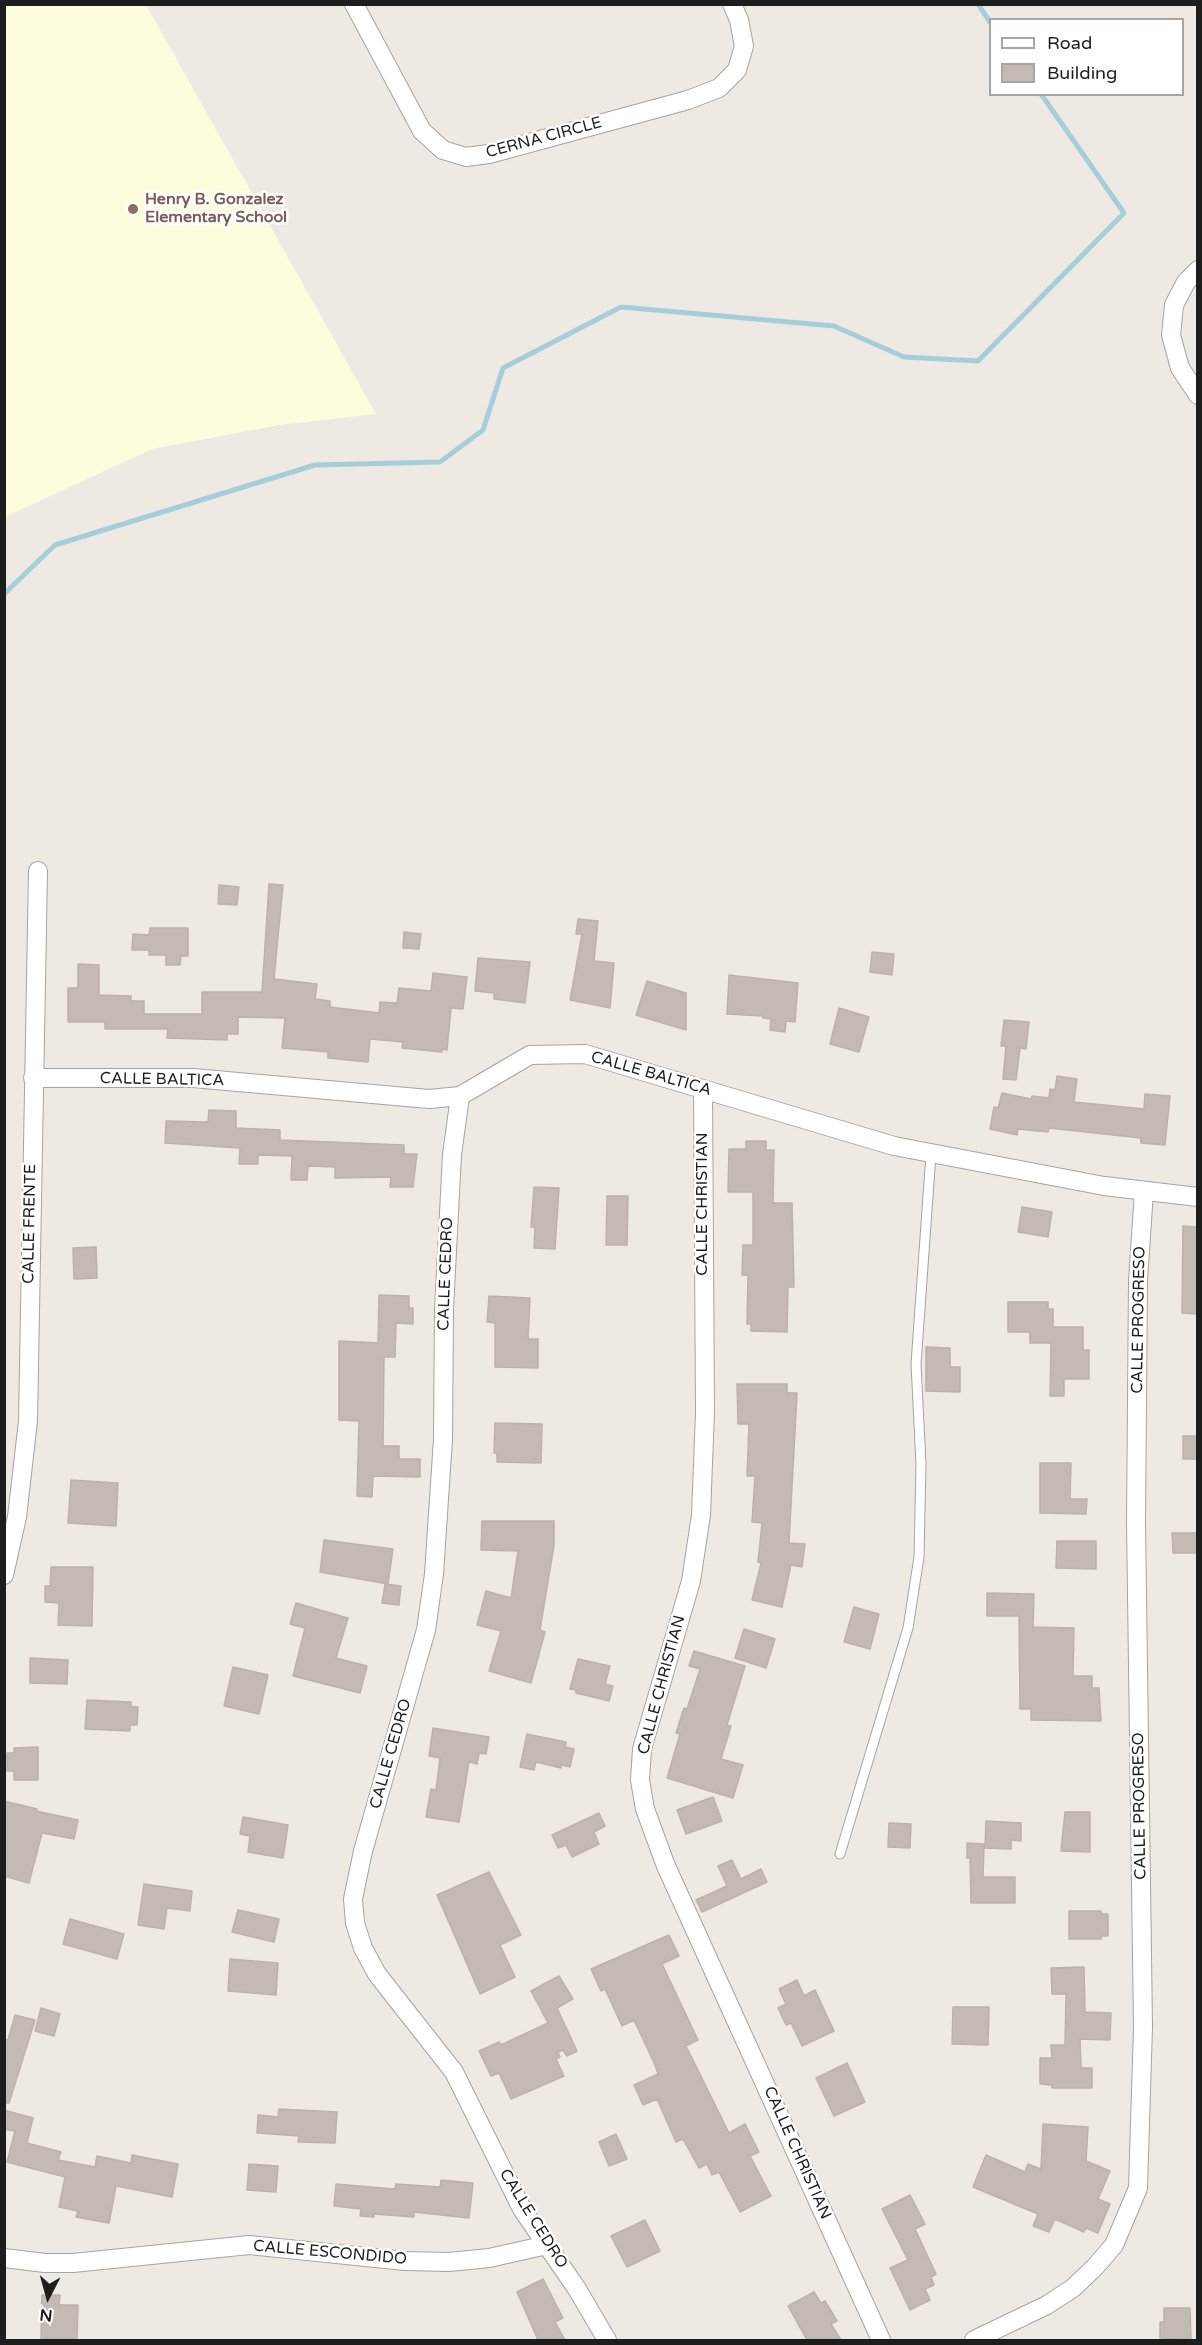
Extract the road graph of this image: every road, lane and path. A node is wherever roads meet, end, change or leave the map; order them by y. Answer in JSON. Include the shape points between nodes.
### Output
{"nodes":[{"id":1,"x":354,"y":4,"type":"edge"},
{"id":2,"x":732,"y":4,"type":"edge"},
{"id":3,"x":1197,"y":270,"type":"edge"},
{"id":4,"x":1197,"y":395,"type":"edge"},
{"id":5,"x":38,"y":872,"type":"dead end"},
{"id":6,"x":33,"y":1078,"type":"junction"},
{"id":7,"x":703,"y":1089,"type":"junction"},
{"id":8,"x":460,"y":1096,"type":"junction"},
{"id":9,"x":931,"y":1154,"type":"junction"},
{"id":10,"x":1144,"y":1191,"type":"junction"},
{"id":11,"x":1197,"y":1197,"type":"edge"},
{"id":12,"x":4,"y":1575,"type":"edge"},
{"id":13,"x":840,"y":1854,"type":"dead end"},
{"id":14,"x":547,"y":2245,"type":"junction"},
{"id":15,"x":4,"y":2258,"type":"edge"},
{"id":16,"x":607,"y":2340,"type":"edge"},
{"id":17,"x":881,"y":2340,"type":"edge"},
{"id":18,"x":974,"y":2340,"type":"edge"}],
"edges":[{"from":1,"to":2,"type":"street","name":"CERNA CIRCLE","via":[[422,131],[443,150],[466,157],[688,100],[719,88],[737,70],[744,46]]},
{"from":3,"to":4,"type":"street","via":[[1174,305],[1171,335],[1180,368]]},
{"from":5,"to":6,"type":"street","name":"CALLE FRENTE"},
{"from":6,"to":8,"type":"street","name":"CALLE BALTICA","via":[[193,1078],[407,1098]]},
{"from":6,"to":12,"type":"street","name":"CALLE FRENTE","via":[[28,1421],[17,1517]]},
{"from":7,"to":8,"type":"street","name":"CALLE BALTICA","via":[[585,1054],[530,1055]]},
{"from":7,"to":9,"type":"street","name":"CALLE BALTICA"},
{"from":7,"to":17,"type":"street","name":"CALLE CHRISTIAN","via":[[705,1412],[701,1515],[691,1581],[642,1749],[640,1780],[645,1809],[666,1866]]},
{"from":8,"to":14,"type":"street","name":"CALLE CEDRO","via":[[452,1155],[444,1309],[443,1439],[434,1574],[426,1629],[353,1899],[355,1923],[376,1974],[454,2072],[522,2209]]},
{"from":9,"to":10,"type":"street","name":"CALLE BALTICA"},
{"from":9,"to":13,"type":"lane","via":[[916,1364],[921,1464],[919,1557],[908,1628]]},
{"from":10,"to":11,"type":"street","name":"CALLE BALTICA"},
{"from":10,"to":18,"type":"street","name":"CALLE PROGRESO","via":[[1138,1281],[1136,1522],[1143,2027],[1138,2188],[1114,2244],[1073,2288]]},
{"from":14,"to":15,"type":"street","name":"CALLE ESCONDIDO","via":[[449,2262],[249,2245],[73,2263]]},
{"from":14,"to":16,"type":"street","name":"CALLE CEDRO"}]}
